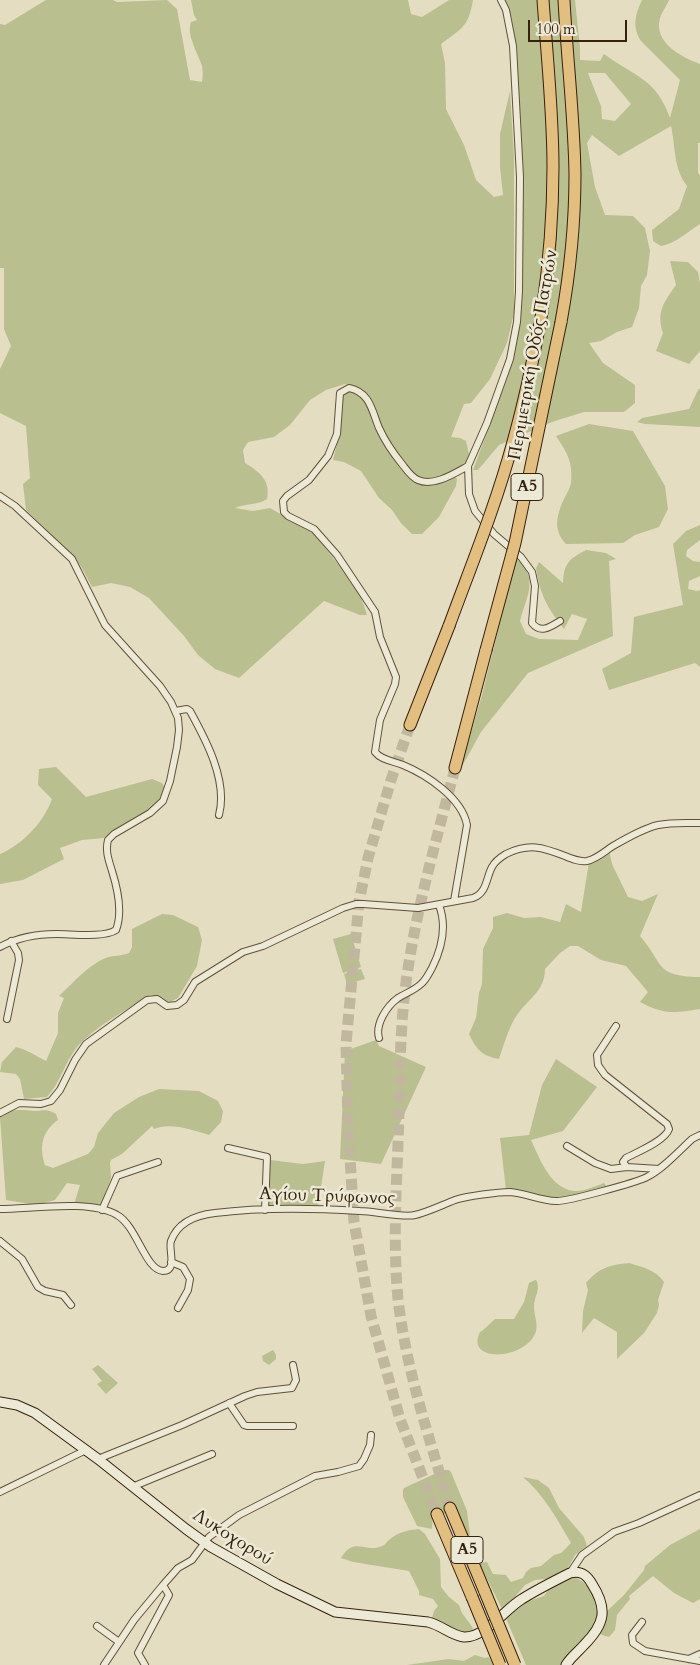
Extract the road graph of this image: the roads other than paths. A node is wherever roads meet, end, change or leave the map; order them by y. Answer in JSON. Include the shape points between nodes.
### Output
{"nodes":[{"id":1,"x":501,"y":0,"type":"edge"},
{"id":2,"x":543,"y":0,"type":"edge"},
{"id":3,"x":564,"y":0,"type":"edge"},
{"id":4,"x":468,"y":466,"type":"junction"},
{"id":5,"x":3,"y":499,"type":"edge"},
{"id":6,"x":0,"y":507,"type":"edge"},
{"id":7,"x":560,"y":621,"type":"dead end"},
{"id":8,"x":175,"y":711,"type":"junction"},
{"id":9,"x":410,"y":725,"type":"tunnel mouth"},
{"id":10,"x":455,"y":768,"type":"tunnel mouth"},
{"id":11,"x":219,"y":815,"type":"dead end"},
{"id":12,"x":700,"y":823,"type":"edge"},
{"id":13,"x":454,"y":901,"type":"junction"},
{"id":14,"x":438,"y":905,"type":"junction"},
{"id":15,"x":11,"y":941,"type":"junction"},
{"id":16,"x":0,"y":947,"type":"edge"},
{"id":17,"x":7,"y":1019,"type":"dead end"},
{"id":18,"x":616,"y":1026,"type":"dead end"},
{"id":19,"x":379,"y":1038,"type":"dead end"},
{"id":20,"x":0,"y":1113,"type":"edge"},
{"id":21,"x":700,"y":1135,"type":"edge"},
{"id":22,"x":567,"y":1146,"type":"dead end"},
{"id":23,"x":228,"y":1148,"type":"dead end"},
{"id":24,"x":158,"y":1162,"type":"dead end"},
{"id":25,"x":627,"y":1167,"type":"junction"},
{"id":26,"x":659,"y":1169,"type":"junction"},
{"id":27,"x":0,"y":1209,"type":"edge"},
{"id":28,"x":102,"y":1210,"type":"junction"},
{"id":29,"x":265,"y":1210,"type":"junction"},
{"id":30,"x":0,"y":1241,"type":"edge"},
{"id":31,"x":171,"y":1262,"type":"junction"},
{"id":32,"x":71,"y":1305,"type":"dead end"},
{"id":33,"x":178,"y":1308,"type":"dead end"},
{"id":34,"x":293,"y":1365,"type":"dead end"},
{"id":35,"x":0,"y":1402,"type":"edge"},
{"id":36,"x":229,"y":1403,"type":"junction"},
{"id":37,"x":293,"y":1426,"type":"dead end"},
{"id":38,"x":371,"y":1435,"type":"dead end"},
{"id":39,"x":86,"y":1450,"type":"junction"},
{"id":40,"x":212,"y":1454,"type":"dead end"},
{"id":41,"x":98,"y":1459,"type":"junction"},
{"id":42,"x":132,"y":1487,"type":"junction"},
{"id":43,"x":0,"y":1492,"type":"edge"},
{"id":44,"x":700,"y":1495,"type":"edge"},
{"id":45,"x":450,"y":1508,"type":"tunnel mouth"},
{"id":46,"x":437,"y":1514,"type":"tunnel mouth"},
{"id":47,"x":204,"y":1542,"type":"junction"},
{"id":48,"x":570,"y":1573,"type":"junction"},
{"id":49,"x":163,"y":1585,"type":"junction"},
{"id":50,"x":642,"y":1622,"type":"dead end"},
{"id":51,"x":97,"y":1626,"type":"dead end"},
{"id":52,"x":119,"y":1642,"type":"junction"},
{"id":53,"x":700,"y":1654,"type":"edge"},
{"id":54,"x":687,"y":1659,"type":"junction"},
{"id":55,"x":700,"y":1661,"type":"edge"},
{"id":56,"x":104,"y":1665,"type":"edge"},
{"id":57,"x":145,"y":1665,"type":"edge"},
{"id":58,"x":500,"y":1665,"type":"edge"},
{"id":59,"x":515,"y":1665,"type":"edge"},
{"id":60,"x":566,"y":1665,"type":"edge"}],
"edges":[{"from":1,"to":4,"type":"street","via":[[506,10],[512,46],[520,177],[517,322],[510,359]]},
{"from":2,"to":9,"type":"highway","name":"Περιμετρική Οδός Πατρών","number":"Α5","bridge":true,"via":[[553,167],[549,263],[542,312],[513,444],[482,539]]},
{"from":3,"to":10,"type":"highway","name":"Περιμετρική Οδός Πατρών","number":"Α5","bridge":true,"via":[[575,200],[569,271],[515,543]]},
{"from":4,"to":7,"type":"street","via":[[469,494],[475,511],[532,572],[535,586],[532,623],[542,630]]},
{"from":4,"to":13,"type":"street","via":[[451,476],[428,482],[418,480],[393,454],[366,397],[349,388],[340,393],[337,434],[328,456],[309,480],[283,502],[288,516],[314,530],[337,555],[375,612],[380,637],[396,677],[380,720],[375,752],[444,790],[465,816],[467,825]]},
{"from":5,"to":6,"type":"street"},
{"from":5,"to":8,"type":"street","via":[[72,559],[105,625],[153,677]]},
{"from":8,"to":11,"type":"street","via":[[190,711],[203,735],[219,780],[222,804]]},
{"from":8,"to":15,"type":"street","via":[[178,740],[165,798],[150,813],[108,840],[107,852],[119,902],[116,930],[43,934]]},
{"from":12,"to":13,"type":"street","via":[[653,826],[586,861],[540,847],[517,850],[495,863],[485,888],[477,896]]},
{"from":13,"to":14,"type":"street"},
{"from":14,"to":19,"type":"street","via":[[443,932],[435,962],[421,984],[390,1006],[379,1025]]},
{"from":14,"to":20,"type":"street","via":[[413,909],[351,906],[243,952],[195,982],[184,1000],[176,1005],[167,1006],[157,999],[147,1000],[90,1040],[50,1102],[19,1103]]},
{"from":15,"to":16,"type":"street"},
{"from":15,"to":17,"type":"street","via":[[19,960]]},
{"from":18,"to":25,"type":"street","via":[[598,1052],[599,1068],[669,1127],[662,1138],[626,1158],[622,1162]]},
{"from":21,"to":26,"type":"street","name":"Αγίου Τρύφωνος"},
{"from":22,"to":25,"type":"street","via":[[610,1169]]},
{"from":23,"to":29,"type":"street","via":[[267,1157]]},
{"from":24,"to":28,"type":"street","via":[[117,1176]]},
{"from":25,"to":26,"type":"street"},
{"from":26,"to":29,"type":"street","name":"Αγίου Τρύφωνος","via":[[646,1178],[557,1202],[509,1192],[458,1199],[414,1216],[360,1211]]},
{"from":27,"to":28,"type":"street","via":[[69,1206]]},
{"from":28,"to":31,"type":"street","via":[[126,1221],[157,1269],[166,1270]]},
{"from":29,"to":31,"type":"street","name":"Αγίου Τρύφωνος","via":[[190,1218],[171,1240]]},
{"from":30,"to":32,"type":"street","via":[[22,1259],[40,1288],[63,1295]]},
{"from":31,"to":33,"type":"street","via":[[183,1267],[190,1279]]},
{"from":34,"to":36,"type":"street","via":[[296,1381],[292,1388],[252,1393]]},
{"from":35,"to":39,"type":"street","name":"Λυκοχορού","via":[[17,1404],[30,1411]]},
{"from":36,"to":37,"type":"street","via":[[244,1425]]},
{"from":36,"to":41,"type":"street"},
{"from":38,"to":47,"type":"street","via":[[370,1445],[359,1466],[302,1481],[239,1515]]},
{"from":39,"to":41,"type":"street","name":"Λυκοχορού"},
{"from":39,"to":43,"type":"street"},
{"from":40,"to":42,"type":"street"},
{"from":41,"to":42,"type":"street","name":"Λυκοχορού"},
{"from":42,"to":47,"type":"street","name":"Λυκοχορού"},
{"from":44,"to":48,"type":"street","via":[[614,1532],[582,1555]]},
{"from":45,"to":59,"type":"highway","number":"Α5","bridge":true},
{"from":46,"to":58,"type":"highway","number":"Α5","bridge":true},
{"from":47,"to":48,"type":"street","name":"Λυκοχορού","via":[[332,1611],[425,1622],[459,1636],[475,1635],[521,1599]]},
{"from":47,"to":49,"type":"street","via":[[191,1562],[178,1568]]},
{"from":48,"to":60,"type":"street","via":[[580,1572],[586,1576],[604,1609],[594,1635]]},
{"from":49,"to":52,"type":"street"},
{"from":49,"to":57,"type":"street","via":[[169,1595],[138,1653]]},
{"from":50,"to":54,"type":"street","via":[[632,1635],[632,1643],[645,1650]]},
{"from":51,"to":52,"type":"street"},
{"from":52,"to":56,"type":"street"},
{"from":53,"to":54,"type":"street"},
{"from":54,"to":55,"type":"street"}]}
